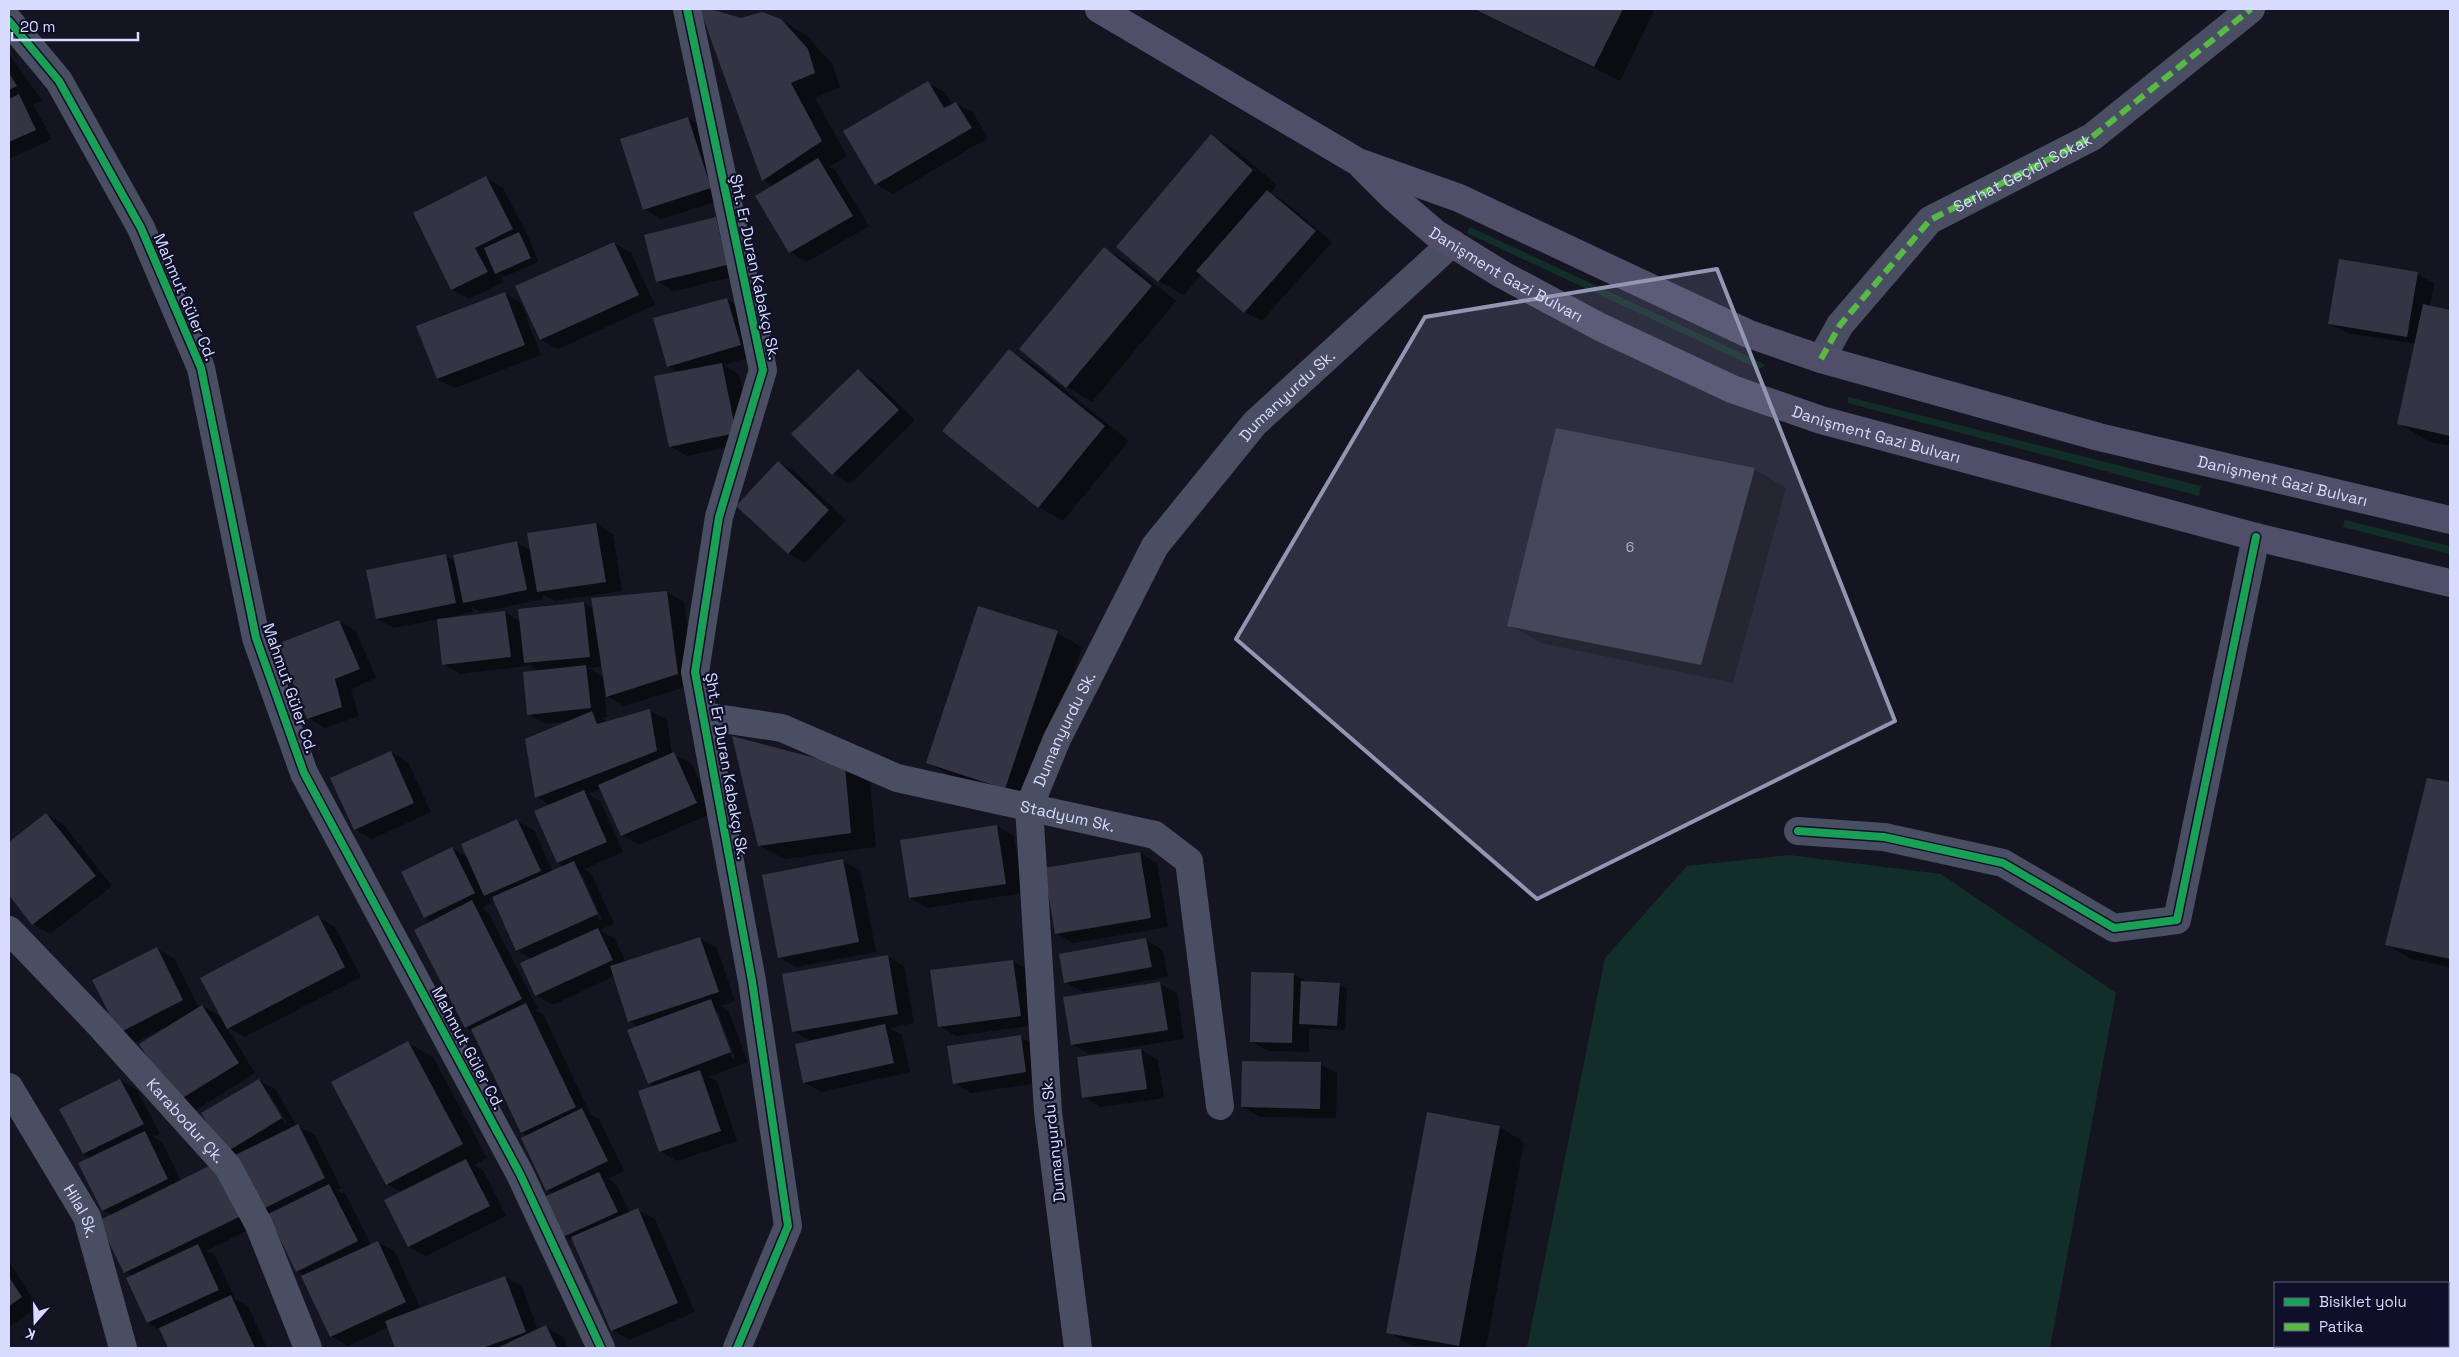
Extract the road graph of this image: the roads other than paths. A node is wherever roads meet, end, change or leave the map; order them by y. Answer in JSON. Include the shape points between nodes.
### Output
{"nodes":[{"id":1,"x":687,"y":9,"type":"edge"},
{"id":2,"x":1099,"y":9,"type":"edge"},
{"id":3,"x":2251,"y":9,"type":"edge"},
{"id":4,"x":9,"y":21,"type":"edge"},
{"id":5,"x":1358,"y":162,"type":"junction"},
{"id":6,"x":1452,"y":244,"type":"junction"},
{"id":7,"x":1821,"y":359,"type":"junction"},
{"id":8,"x":2450,"y":520,"type":"edge"},
{"id":9,"x":2256,"y":538,"type":"junction"},
{"id":10,"x":2450,"y":583,"type":"edge"},
{"id":11,"x":703,"y":716,"type":"junction"},
{"id":12,"x":1029,"y":807,"type":"junction"},
{"id":13,"x":1798,"y":831,"type":"dead end"},
{"id":14,"x":9,"y":930,"type":"edge"},
{"id":15,"x":9,"y":1087,"type":"edge"},
{"id":16,"x":1220,"y":1106,"type":"dead end"},
{"id":17,"x":123,"y":1348,"type":"edge"},
{"id":18,"x":308,"y":1348,"type":"edge"},
{"id":19,"x":601,"y":1348,"type":"edge"},
{"id":20,"x":737,"y":1348,"type":"edge"},
{"id":21,"x":1078,"y":1348,"type":"edge"}],
"edges":[{"from":1,"to":11,"type":"street","name":"Şht. Er Duran Kabakçı Sk.","via":[[763,370],[719,517],[695,672]]},
{"from":2,"to":5,"type":"main road","name":"Danişment Gazi Bulvarı"},
{"from":3,"to":7,"type":"street","name":"Serhat Geçidi Sokak","via":[[2092,137],[1930,220],[1840,325]]},
{"from":4,"to":19,"type":"street","name":"Mahmut Güler Cd.","via":[[59,81],[141,228],[201,368],[256,638],[304,773],[520,1174]]},
{"from":5,"to":6,"type":"main road","name":"Danişment Gazi Bulvarı","via":[[1393,197]]},
{"from":5,"to":7,"type":"main road","name":"Danişment Gazi Bulvarı","via":[[1459,198],[1749,334]]},
{"from":6,"to":9,"type":"main road","name":"Danişment Gazi Bulvarı","via":[[1600,327],[1732,389],[1821,420]]},
{"from":6,"to":12,"type":"street","name":"Dumanyurdu Sk.","via":[[1255,423],[1155,546],[1056,739]]},
{"from":7,"to":8,"type":"main road","name":"Danişment Gazi Bulvarı","via":[[2099,437]]},
{"from":9,"to":10,"type":"main road","name":"Danişment Gazi Bulvarı"},
{"from":9,"to":13,"type":"street","via":[[2177,920],[2114,928],[2003,863],[1884,837]]},
{"from":11,"to":12,"type":"street","name":"Stadyum Sk.","via":[[782,728],[898,778]]},
{"from":11,"to":20,"type":"street","name":"Şht. Er Duran Kabakçı Sk.","via":[[752,981],[788,1226]]},
{"from":12,"to":16,"type":"street","name":"Stadyum Sk.","via":[[1155,835],[1189,861]]},
{"from":12,"to":21,"type":"street","name":"Dumanyurdu Sk.","via":[[1048,1112]]},
{"from":14,"to":18,"type":"street","name":"Karabodur Çk.","via":[[228,1167],[259,1225]]},
{"from":15,"to":17,"type":"street","name":"Hilal Sk.","via":[[87,1217]]}]}
